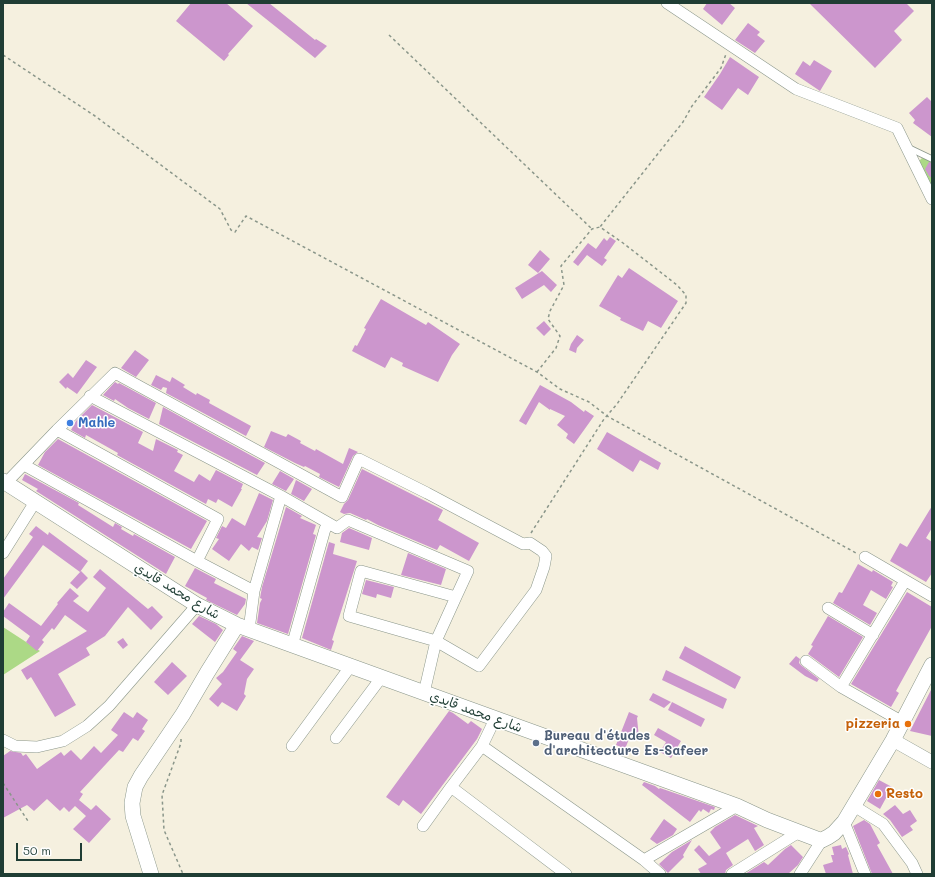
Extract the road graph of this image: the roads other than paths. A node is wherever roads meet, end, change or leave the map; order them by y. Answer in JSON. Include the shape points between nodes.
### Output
{"nodes":[{"id":1,"x":667,"y":3,"type":"edge"},
{"id":2,"x":907,"y":147,"type":"junction"},
{"id":3,"x":932,"y":159,"type":"edge"},
{"id":4,"x":932,"y":199,"type":"edge"},
{"id":5,"x":90,"y":396,"type":"junction"},
{"id":6,"x":57,"y":430,"type":"junction"},
{"id":7,"x":24,"y":465,"type":"junction"},
{"id":8,"x":5,"y":482,"type":"edge"},
{"id":9,"x":281,"y":496,"type":"junction"},
{"id":10,"x":35,"y":502,"type":"junction"},
{"id":11,"x":329,"y":524,"type":"junction"},
{"id":12,"x":5,"y":546,"type":"edge"},
{"id":13,"x":865,"y":557,"type":"road end"},
{"id":14,"x":197,"y":560,"type":"junction"},
{"id":15,"x":905,"y":581,"type":"junction"},
{"id":16,"x":254,"y":591,"type":"junction"},
{"id":17,"x":932,"y":596,"type":"edge"},
{"id":18,"x":456,"y":597,"type":"junction"},
{"id":19,"x":197,"y":605,"type":"junction"},
{"id":20,"x":828,"y":608,"type":"dead end"},
{"id":21,"x":243,"y":627,"type":"junction"},
{"id":22,"x":873,"y":635,"type":"junction"},
{"id":23,"x":436,"y":641,"type":"junction"},
{"id":24,"x":292,"y":646,"type":"junction"},
{"id":25,"x":806,"y":661,"type":"dead end"},
{"id":26,"x":932,"y":665,"type":"edge"},
{"id":27,"x":350,"y":667,"type":"junction"},
{"id":28,"x":381,"y":678,"type":"junction"},
{"id":29,"x":841,"y":687,"type":"junction"},
{"id":30,"x":424,"y":694,"type":"junction"},
{"id":31,"x":495,"y":719,"type":"junction"},
{"id":32,"x":901,"y":721,"type":"junction"},
{"id":33,"x":336,"y":738,"type":"dead end"},
{"id":34,"x":3,"y":740,"type":"edge"},
{"id":35,"x":892,"y":740,"type":"junction"},
{"id":36,"x":292,"y":746,"type":"dead end"},
{"id":37,"x":482,"y":746,"type":"junction"},
{"id":38,"x":932,"y":762,"type":"edge"},
{"id":39,"x":451,"y":786,"type":"junction"},
{"id":40,"x":737,"y":806,"type":"junction"},
{"id":41,"x":854,"y":806,"type":"junction"},
{"id":42,"x":844,"y":822,"type":"junction"},
{"id":43,"x":423,"y":826,"type":"dead end"},
{"id":44,"x":799,"y":832,"type":"junction"},
{"id":45,"x":822,"y":840,"type":"junction"},
{"id":46,"x":644,"y":860,"type":"junction"},
{"id":47,"x":151,"y":874,"type":"edge"},
{"id":48,"x":566,"y":874,"type":"edge"},
{"id":49,"x":660,"y":874,"type":"edge"},
{"id":50,"x":732,"y":874,"type":"edge"},
{"id":51,"x":800,"y":874,"type":"edge"},
{"id":52,"x":865,"y":874,"type":"edge"},
{"id":53,"x":917,"y":874,"type":"edge"}],
"edges":[{"from":1,"to":2,"type":"street","via":[[796,89],[897,128]]},
{"from":2,"to":3,"type":"lane"},
{"from":2,"to":4,"type":"street"},
{"from":5,"to":6,"type":"street"},
{"from":5,"to":9,"type":"street"},
{"from":5,"to":23,"type":"street","via":[[115,373],[342,497],[358,459],[523,544],[530,543],[542,551],[546,556],[536,590],[479,666]]},
{"from":6,"to":7,"type":"street"},
{"from":6,"to":14,"type":"street","via":[[218,519]]},
{"from":7,"to":8,"type":"street"},
{"from":7,"to":14,"type":"street"},
{"from":8,"to":10,"type":"main road","name":"شارع محمد قايدي"},
{"from":9,"to":11,"type":"street"},
{"from":9,"to":16,"type":"street"},
{"from":10,"to":12,"type":"street"},
{"from":10,"to":19,"type":"main road","name":"شارع محمد قايدي"},
{"from":11,"to":18,"type":"street","via":[[336,528],[348,520],[468,571]]},
{"from":11,"to":24,"type":"street","via":[[324,529]]},
{"from":13,"to":15,"type":"street"},
{"from":14,"to":16,"type":"street"},
{"from":15,"to":17,"type":"street"},
{"from":15,"to":22,"type":"street"},
{"from":16,"to":21,"type":"street"},
{"from":18,"to":23,"type":"street"},
{"from":18,"to":23,"type":"street","via":[[361,571],[349,616]]},
{"from":19,"to":21,"type":"main road","name":"شارع محمد قايدي"},
{"from":19,"to":34,"type":"street","via":[[108,706],[87,726],[63,741],[37,747],[15,746]]},
{"from":20,"to":22,"type":"street"},
{"from":21,"to":24,"type":"main road","name":"شارع محمد قايدي"},
{"from":21,"to":47,"type":"main road","via":[[206,672],[183,714],[135,787],[133,816]]},
{"from":22,"to":29,"type":"street"},
{"from":23,"to":30,"type":"street"},
{"from":24,"to":27,"type":"main road","name":"شارع محمد قايدي"},
{"from":25,"to":29,"type":"street"},
{"from":26,"to":32,"type":"main road"},
{"from":27,"to":28,"type":"main road","name":"شارع محمد قايدي"},
{"from":27,"to":36,"type":"street"},
{"from":28,"to":30,"type":"main road","name":"شارع محمد قايدي"},
{"from":28,"to":33,"type":"street"},
{"from":29,"to":32,"type":"street"},
{"from":30,"to":31,"type":"main road","name":"شارع محمد قايدي"},
{"from":31,"to":37,"type":"street"},
{"from":31,"to":40,"type":"main road","name":"شارع محمد قايدي"},
{"from":32,"to":35,"type":"main road"},
{"from":35,"to":38,"type":"street"},
{"from":35,"to":41,"type":"main road"},
{"from":37,"to":39,"type":"street"},
{"from":37,"to":46,"type":"street"},
{"from":39,"to":43,"type":"street"},
{"from":39,"to":48,"type":"street"},
{"from":40,"to":44,"type":"main road","name":"شارع محمد قايدي"},
{"from":40,"to":46,"type":"street"},
{"from":41,"to":42,"type":"main road"},
{"from":41,"to":53,"type":"street","via":[[883,824],[912,863]]},
{"from":42,"to":45,"type":"main road","via":[[834,833]]},
{"from":42,"to":52,"type":"street"},
{"from":44,"to":45,"type":"main road","name":"شارع محمد قايدي"},
{"from":44,"to":50,"type":"street"},
{"from":45,"to":51,"type":"street"},
{"from":46,"to":49,"type":"street"}]}
